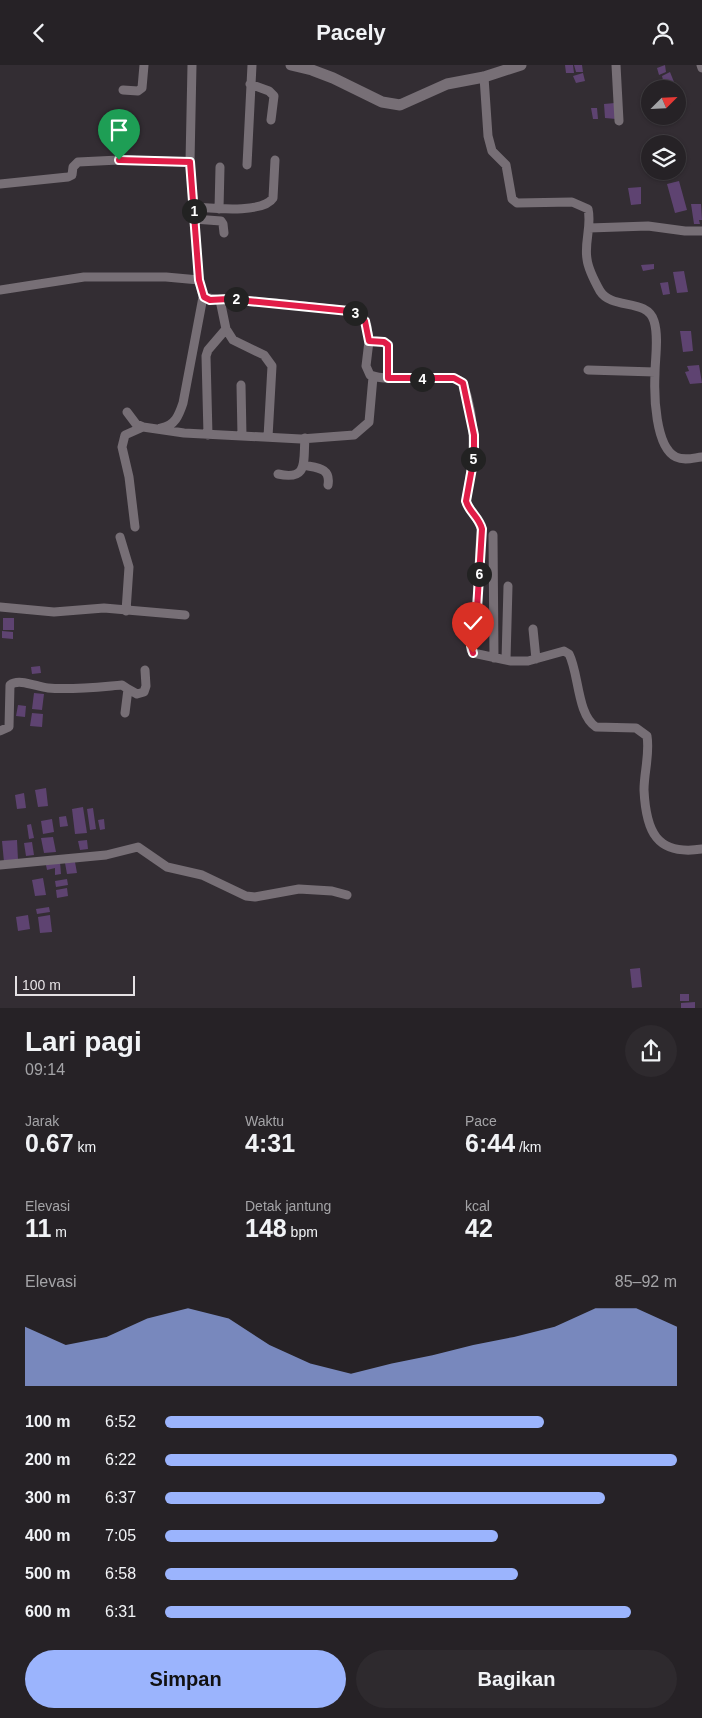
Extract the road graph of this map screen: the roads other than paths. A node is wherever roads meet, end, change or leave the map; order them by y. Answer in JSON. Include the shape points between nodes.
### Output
{"nodes":[{"id":1,"x":144,"y":65,"type":"edge"},
{"id":2,"x":192,"y":65,"type":"edge"},
{"id":3,"x":252,"y":65,"type":"edge"},
{"id":4,"x":291,"y":65,"type":"edge"},
{"id":5,"x":522,"y":65,"type":"edge"},
{"id":6,"x":616,"y":65,"type":"edge"},
{"id":7,"x":484,"y":77,"type":"junction"},
{"id":8,"x":250,"y":84,"type":"junction"},
{"id":9,"x":123,"y":90,"type":"dead end"},
{"id":10,"x":271,"y":120,"type":"dead end"},
{"id":11,"x":618,"y":121,"type":"dead end"},
{"id":12,"x":275,"y":160,"type":"dead end"},
{"id":13,"x":190,"y":162,"type":"junction"},
{"id":14,"x":247,"y":165,"type":"dead end"},
{"id":15,"x":220,"y":167,"type":"dead end"},
{"id":16,"x":0,"y":184,"type":"edge"},
{"id":17,"x":193,"y":207,"type":"junction"},
{"id":18,"x":219,"y":209,"type":"junction"},
{"id":19,"x":194,"y":219,"type":"junction"},
{"id":20,"x":589,"y":228,"type":"junction"},
{"id":21,"x":702,"y":231,"type":"edge"},
{"id":22,"x":224,"y":233,"type":"dead end"},
{"id":23,"x":199,"y":280,"type":"junction"},
{"id":24,"x":0,"y":290,"type":"edge"},
{"id":25,"x":204,"y":297,"type":"junction"},
{"id":26,"x":220,"y":300,"type":"junction"},
{"id":27,"x":226,"y":329,"type":"junction"},
{"id":28,"x":369,"y":341,"type":"junction"},
{"id":29,"x":588,"y":370,"type":"dead end"},
{"id":30,"x":654,"y":372,"type":"junction"},
{"id":31,"x":373,"y":377,"type":"junction"},
{"id":32,"x":388,"y":378,"type":"junction"},
{"id":33,"x":241,"y":385,"type":"dead end"},
{"id":34,"x":127,"y":412,"type":"dead end"},
{"id":35,"x":143,"y":427,"type":"junction"},
{"id":36,"x":158,"y":429,"type":"junction"},
{"id":37,"x":208,"y":435,"type":"junction"},
{"id":38,"x":242,"y":436,"type":"junction"},
{"id":39,"x":268,"y":437,"type":"junction"},
{"id":40,"x":305,"y":438,"type":"junction"},
{"id":41,"x":702,"y":457,"type":"edge"},
{"id":42,"x":303,"y":465,"type":"junction"},
{"id":43,"x":278,"y":474,"type":"dead end"},
{"id":44,"x":328,"y":485,"type":"dead end"},
{"id":45,"x":135,"y":527,"type":"dead end"},
{"id":46,"x":493,"y":535,"type":"dead end"},
{"id":47,"x":120,"y":537,"type":"dead end"},
{"id":48,"x":508,"y":586,"type":"dead end"},
{"id":49,"x":0,"y":607,"type":"edge"},
{"id":50,"x":126,"y":611,"type":"junction"},
{"id":51,"x":185,"y":615,"type":"dead end"},
{"id":52,"x":533,"y":629,"type":"dead end"},
{"id":53,"x":494,"y":657,"type":"junction"},
{"id":54,"x":536,"y":659,"type":"junction"},
{"id":55,"x":506,"y":660,"type":"junction"},
{"id":56,"x":145,"y":670,"type":"dead end"},
{"id":57,"x":128,"y":689,"type":"junction"},
{"id":58,"x":125,"y":713,"type":"dead end"},
{"id":59,"x":0,"y":731,"type":"edge"},
{"id":60,"x":702,"y":849,"type":"edge"},
{"id":61,"x":0,"y":865,"type":"edge"},
{"id":62,"x":347,"y":895,"type":"dead end"}],
"edges":[{"from":1,"to":9,"type":"street","via":[[142,88],[138,91]]},
{"from":2,"to":13,"type":"street"},
{"from":3,"to":8,"type":"street"},
{"from":4,"to":7,"type":"street","via":[[333,78],[391,105],[416,99],[446,84]]},
{"from":5,"to":7,"type":"street"},
{"from":6,"to":11,"type":"street"},
{"from":7,"to":20,"type":"street","via":[[488,136],[492,151],[506,165],[514,202],[572,201],[588,209]]},
{"from":8,"to":10,"type":"street","via":[[270,91],[274,96]]},
{"from":8,"to":14,"type":"street"},
{"from":12,"to":18,"type":"street","via":[[272,201],[267,205]]},
{"from":13,"to":16,"type":"street","via":[[78,162],[68,177]]},
{"from":13,"to":17,"type":"street"},
{"from":15,"to":18,"type":"street"},
{"from":17,"to":18,"type":"street"},
{"from":17,"to":19,"type":"street"},
{"from":19,"to":22,"type":"street","via":[[221,221]]},
{"from":19,"to":23,"type":"street"},
{"from":20,"to":21,"type":"street","via":[[648,226]]},
{"from":20,"to":30,"type":"street","via":[[586,258],[600,290],[606,297],[623,304],[642,307],[654,321]]},
{"from":23,"to":24,"type":"street","via":[[84,277]]},
{"from":23,"to":25,"type":"street"},
{"from":25,"to":26,"type":"street"},
{"from":25,"to":36,"type":"street","via":[[181,409],[173,423]]},
{"from":26,"to":27,"type":"street"},
{"from":26,"to":28,"type":"street","via":[[349,311],[365,321]]},
{"from":27,"to":37,"type":"street","via":[[206,356]]},
{"from":27,"to":39,"type":"street","via":[[233,341],[264,355],[272,366]]},
{"from":28,"to":31,"type":"street","via":[[366,366]]},
{"from":28,"to":32,"type":"street","via":[[388,345]]},
{"from":29,"to":30,"type":"street"},
{"from":30,"to":41,"type":"street","via":[[654,398],[667,450],[682,459]]},
{"from":31,"to":32,"type":"street"},
{"from":31,"to":40,"type":"street","via":[[369,422],[365,428],[354,435]]},
{"from":32,"to":53,"type":"street","via":[[454,378],[463,383],[474,435],[474,457],[466,501],[482,529],[476,625],[471,650]]},
{"from":33,"to":38,"type":"street"},
{"from":34,"to":35,"type":"street","via":[[136,424]]},
{"from":35,"to":36,"type":"street"},
{"from":35,"to":45,"type":"street","via":[[125,435],[122,447]]},
{"from":36,"to":37,"type":"street"},
{"from":37,"to":38,"type":"street"},
{"from":38,"to":39,"type":"street"},
{"from":39,"to":40,"type":"street"},
{"from":40,"to":42,"type":"street"},
{"from":42,"to":43,"type":"street","via":[[296,476]]},
{"from":42,"to":44,"type":"street","via":[[325,469]]},
{"from":46,"to":53,"type":"street"},
{"from":47,"to":50,"type":"street","via":[[129,567]]},
{"from":48,"to":55,"type":"street"},
{"from":49,"to":50,"type":"street","via":[[54,612]]},
{"from":50,"to":51,"type":"street"},
{"from":52,"to":54,"type":"street"},
{"from":53,"to":55,"type":"street"},
{"from":54,"to":55,"type":"street"},
{"from":54,"to":60,"type":"street","via":[[567,652],[583,707],[592,724],[596,727],[636,728],[645,733],[648,741],[644,790],[653,831],[658,841],[671,849]]},
{"from":56,"to":57,"type":"street","via":[[144,692],[137,694]]},
{"from":57,"to":58,"type":"street"},
{"from":57,"to":59,"type":"street","via":[[122,685],[48,688],[13,683],[10,685],[9,727]]},
{"from":61,"to":62,"type":"street","via":[[106,855],[138,847],[167,867],[202,875],[246,896],[300,889]]}]}
